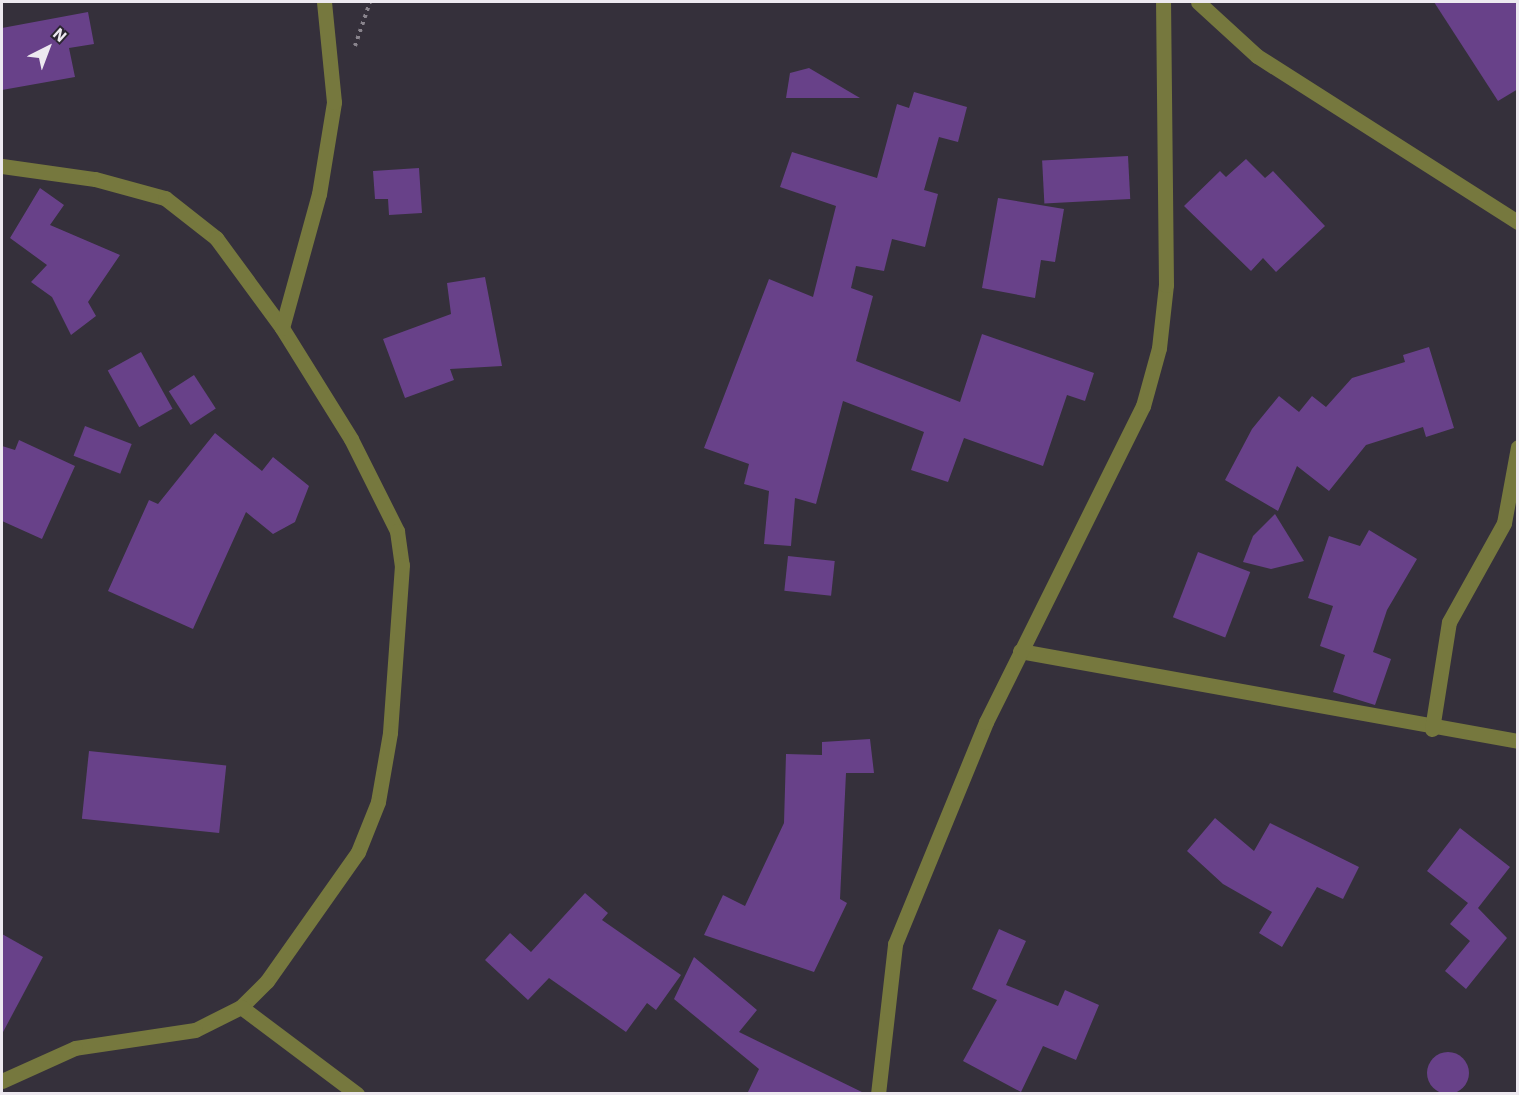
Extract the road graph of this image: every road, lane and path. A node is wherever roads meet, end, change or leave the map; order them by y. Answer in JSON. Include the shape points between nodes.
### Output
{"nodes":[{"id":1,"x":324,"y":2,"type":"edge"},
{"id":2,"x":1163,"y":2,"type":"edge"},
{"id":3,"x":1198,"y":2,"type":"edge"},
{"id":4,"x":2,"y":166,"type":"edge"},
{"id":5,"x":1518,"y":222,"type":"edge"},
{"id":6,"x":282,"y":328,"type":"junction"},
{"id":7,"x":1518,"y":447,"type":"edge"},
{"id":8,"x":1516,"y":483,"type":"edge"},
{"id":9,"x":1020,"y":651,"type":"junction"},
{"id":10,"x":1432,"y":729,"type":"junction"},
{"id":11,"x":1518,"y":741,"type":"edge"},
{"id":12,"x":241,"y":1007,"type":"junction"},
{"id":13,"x":2,"y":1081,"type":"edge"},
{"id":14,"x":357,"y":1094,"type":"edge"},
{"id":15,"x":878,"y":1094,"type":"edge"}],
"edges":[{"from":1,"to":6,"type":"street","via":[[334,102],[319,194]]},
{"from":2,"to":9,"type":"street","via":[[1166,285],[1159,348],[1143,406]]},
{"from":3,"to":5,"type":"street","via":[[1257,56]]},
{"from":4,"to":6,"type":"street","via":[[95,179],[165,198],[216,238]]},
{"from":6,"to":12,"type":"street","via":[[351,439],[397,531],[402,565],[390,734],[378,802],[358,852],[267,981]]},
{"from":7,"to":8,"type":"street"},
{"from":8,"to":10,"type":"street","via":[[1504,523],[1449,622]]},
{"from":9,"to":10,"type":"street"},
{"from":9,"to":15,"type":"street","via":[[895,944]]},
{"from":10,"to":11,"type":"street"},
{"from":12,"to":13,"type":"street","via":[[195,1030],[75,1048]]},
{"from":12,"to":14,"type":"street"}]}
